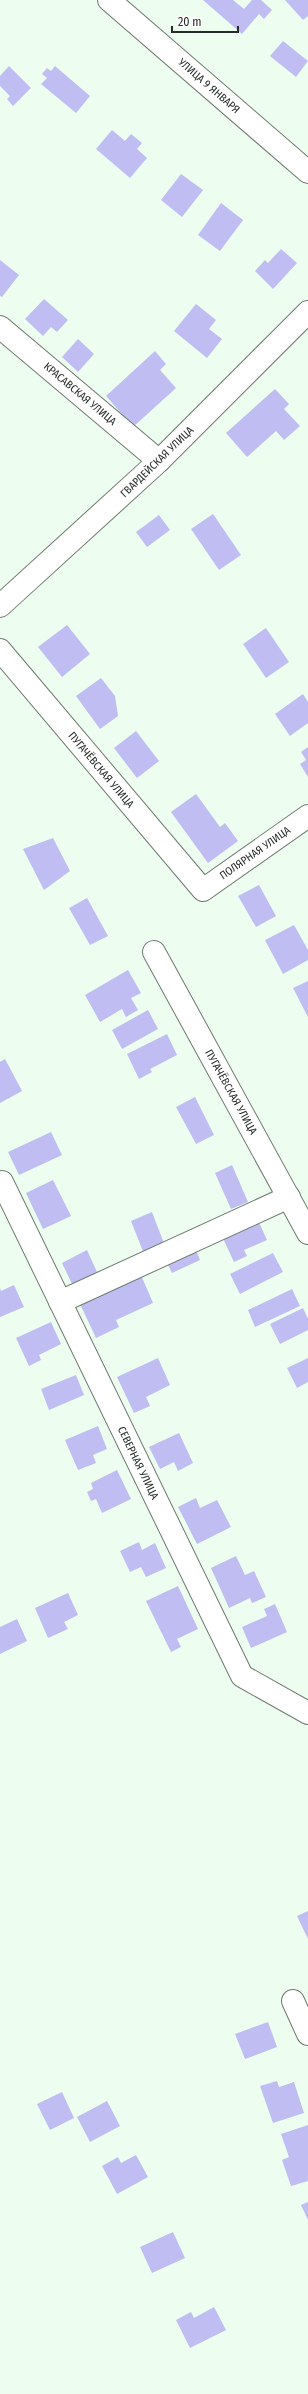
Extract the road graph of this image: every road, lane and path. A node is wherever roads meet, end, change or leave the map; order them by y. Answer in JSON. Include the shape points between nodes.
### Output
{"nodes":[{"id":1,"x":109,"y":0,"type":"edge"},
{"id":2,"x":308,"y":172,"type":"edge"},
{"id":3,"x":308,"y":312,"type":"edge"},
{"id":4,"x":0,"y":326,"type":"edge"},
{"id":5,"x":159,"y":461,"type":"junction"},
{"id":6,"x":0,"y":606,"type":"edge"},
{"id":7,"x":0,"y":650,"type":"edge"},
{"id":8,"x":308,"y":816,"type":"edge"},
{"id":9,"x":203,"y":890,"type":"joint"},
{"id":10,"x":154,"y":952,"type":"dead end"},
{"id":11,"x":2,"y":1182,"type":"dead end"},
{"id":12,"x":289,"y":1197,"type":"junction"},
{"id":13,"x":308,"y":1233,"type":"edge"},
{"id":14,"x":60,"y":1302,"type":"junction"},
{"id":15,"x":308,"y":1713,"type":"edge"},
{"id":16,"x":293,"y":2000,"type":"dead end"},
{"id":17,"x":308,"y":2034,"type":"edge"}],
"edges":[{"from":1,"to":2,"type":"street","name":"УЛИЦА 9 ЯНВАРЯ"},
{"from":3,"to":5,"type":"street","name":"ГВАРДЕЙСКАЯ УЛИЦА"},
{"from":4,"to":5,"type":"street","name":"КРАСАВСКАЯ УЛИЦА"},
{"from":5,"to":6,"type":"street","name":"ГВАРДЕЙСКАЯ УЛИЦА"},
{"from":7,"to":9,"type":"street","name":"ПУГАЧЁВСКАЯ УЛИЦА"},
{"from":8,"to":9,"type":"street","name":"ПОЛЯРНАЯ УЛИЦА"},
{"from":10,"to":12,"type":"street","name":"ПУГАЧЁВСКАЯ УЛИЦА"},
{"from":11,"to":14,"type":"street","name":"СЕВЕРНАЯ УЛИЦА"},
{"from":12,"to":13,"type":"street","name":"ПУГАЧЁВСКАЯ УЛИЦА"},
{"from":12,"to":14,"type":"street"},
{"from":14,"to":15,"type":"street","name":"СЕВЕРНАЯ УЛИЦА","via":[[242,1676]]},
{"from":16,"to":17,"type":"street"}]}
